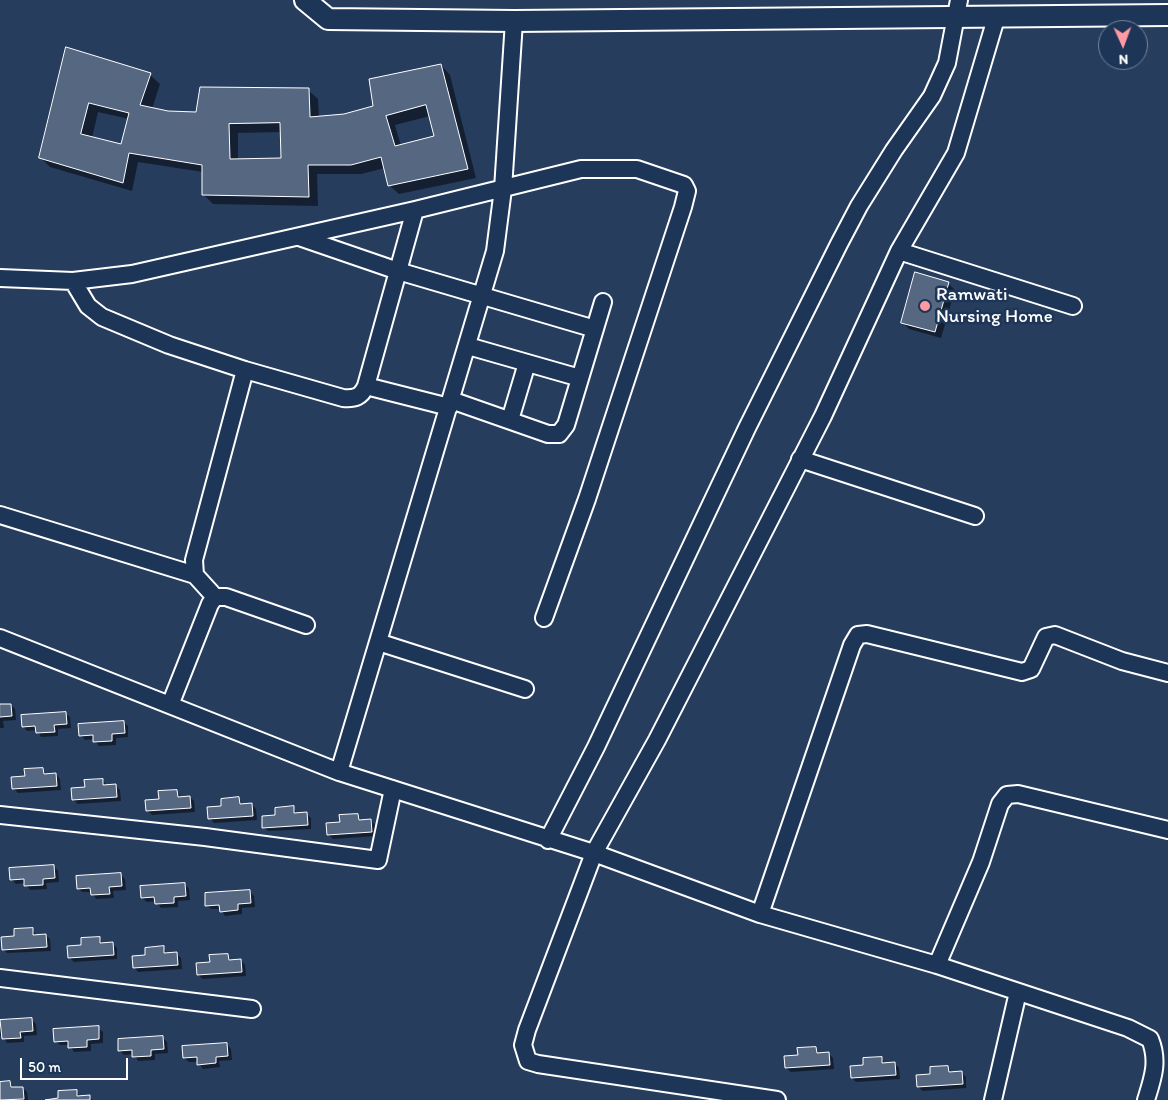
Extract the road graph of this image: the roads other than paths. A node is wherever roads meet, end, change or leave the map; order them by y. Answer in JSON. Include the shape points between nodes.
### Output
{"nodes":[{"id":1,"x":305,"y":0,"type":"edge"},
{"id":2,"x":1066,"y":7,"type":"edge"},
{"id":3,"x":1149,"y":7,"type":"edge"},
{"id":4,"x":958,"y":8,"type":"edge"},
{"id":5,"x":997,"y":15,"type":"junction"},
{"id":6,"x":1168,"y":15,"type":"edge"},
{"id":7,"x":514,"y":21,"type":"junction"},
{"id":8,"x":503,"y":189,"type":"junction"},
{"id":9,"x":415,"y":210,"type":"junction"},
{"id":10,"x":298,"y":237,"type":"junction"},
{"id":11,"x":899,"y":251,"type":"junction"},
{"id":12,"x":398,"y":272,"type":"junction"},
{"id":13,"x":0,"y":278,"type":"edge"},
{"id":14,"x":73,"y":281,"type":"junction"},
{"id":15,"x":482,"y":297,"type":"junction"},
{"id":16,"x":603,"y":302,"type":"dead end"},
{"id":17,"x":1073,"y":306,"type":"dead end"},
{"id":18,"x":595,"y":329,"type":"junction"},
{"id":19,"x":468,"y":346,"type":"junction"},
{"id":20,"x":527,"y":363,"type":"junction"},
{"id":21,"x":245,"y":370,"type":"junction"},
{"id":22,"x":580,"y":378,"type":"junction"},
{"id":23,"x":366,"y":386,"type":"junction"},
{"id":24,"x":450,"y":403,"type":"junction"},
{"id":25,"x":510,"y":420,"type":"junction"},
{"id":26,"x":800,"y":459,"type":"junction"},
{"id":27,"x":0,"y":515,"type":"edge"},
{"id":28,"x":976,"y":516,"type":"dead end"},
{"id":29,"x":195,"y":575,"type":"junction"},
{"id":30,"x":215,"y":597,"type":"junction"},
{"id":31,"x":544,"y":618,"type":"dead end"},
{"id":32,"x":306,"y":625,"type":"dead end"},
{"id":33,"x":0,"y":638,"type":"edge"},
{"id":34,"x":378,"y":642,"type":"junction"},
{"id":35,"x":1168,"y":673,"type":"edge"},
{"id":36,"x":525,"y":689,"type":"dead end"},
{"id":37,"x":170,"y":705,"type":"junction"},
{"id":38,"x":339,"y":772,"type":"junction"},
{"id":39,"x":393,"y":789,"type":"junction"},
{"id":40,"x":0,"y":815,"type":"edge"},
{"id":41,"x":1168,"y":830,"type":"edge"},
{"id":42,"x":548,"y":840,"type":"junction"},
{"id":43,"x":594,"y":853,"type":"junction"},
{"id":44,"x":760,"y":914,"type":"junction"},
{"id":45,"x":937,"y":965,"type":"junction"},
{"id":46,"x":0,"y":978,"type":"edge"},
{"id":47,"x":1018,"y":992,"type":"junction"},
{"id":48,"x":252,"y":1009,"type":"dead end"},
{"id":49,"x":1161,"y":1052,"type":"edge"},
{"id":50,"x":777,"y":1100,"type":"edge"},
{"id":51,"x":992,"y":1100,"type":"edge"},
{"id":52,"x":1146,"y":1100,"type":"edge"}],
"edges":[{"from":1,"to":7,"type":"main road","via":[[328,19]]},
{"from":2,"to":3,"type":"main road"},
{"from":2,"to":5,"type":"main road"},
{"from":3,"to":6,"type":"main road"},
{"from":4,"to":5,"type":"main road"},
{"from":4,"to":7,"type":"main road"},
{"from":4,"to":42,"type":"street","via":[[947,62],[932,96],[894,150],[839,244]]},
{"from":5,"to":11,"type":"street","via":[[956,153]]},
{"from":7,"to":8,"type":"street"},
{"from":8,"to":9,"type":"street"},
{"from":8,"to":15,"type":"street","via":[[495,251]]},
{"from":8,"to":31,"type":"street","via":[[581,169],[636,169],[684,185],[687,191],[587,499]]},
{"from":9,"to":10,"type":"street"},
{"from":9,"to":12,"type":"street"},
{"from":10,"to":12,"type":"street"},
{"from":10,"to":14,"type":"street","via":[[132,274]]},
{"from":11,"to":17,"type":"street"},
{"from":11,"to":26,"type":"street"},
{"from":12,"to":15,"type":"street"},
{"from":12,"to":23,"type":"street"},
{"from":13,"to":14,"type":"street"},
{"from":14,"to":21,"type":"street","via":[[88,306],[102,317],[169,345]]},
{"from":15,"to":18,"type":"street"},
{"from":15,"to":19,"type":"street"},
{"from":16,"to":18,"type":"street"},
{"from":18,"to":22,"type":"street"},
{"from":19,"to":20,"type":"street"},
{"from":19,"to":24,"type":"street"},
{"from":20,"to":22,"type":"street"},
{"from":20,"to":25,"type":"street"},
{"from":21,"to":23,"type":"street","via":[[350,399],[359,396]]},
{"from":21,"to":29,"type":"street","via":[[194,560]]},
{"from":22,"to":25,"type":"street","via":[[566,425],[559,434],[548,434]]},
{"from":23,"to":24,"type":"street"},
{"from":24,"to":25,"type":"street"},
{"from":24,"to":34,"type":"street"},
{"from":26,"to":28,"type":"street"},
{"from":26,"to":43,"type":"street","via":[[657,740]]},
{"from":27,"to":29,"type":"street"},
{"from":29,"to":30,"type":"street"},
{"from":30,"to":32,"type":"street","via":[[226,597]]},
{"from":30,"to":37,"type":"street"},
{"from":33,"to":37,"type":"street"},
{"from":34,"to":36,"type":"street"},
{"from":34,"to":38,"type":"street"},
{"from":35,"to":44,"type":"street","via":[[1114,658],[1055,635],[1046,637],[1031,669],[1022,672],[867,634],[858,635]]},
{"from":37,"to":38,"type":"street"},
{"from":38,"to":39,"type":"street"},
{"from":39,"to":40,"type":"street","via":[[378,860]]},
{"from":39,"to":42,"type":"street"},
{"from":41,"to":45,"type":"street","via":[[1018,794],[1007,795],[1000,804],[981,862]]},
{"from":42,"to":43,"type":"street"},
{"from":43,"to":44,"type":"street"},
{"from":43,"to":50,"type":"street","via":[[526,1030],[523,1045],[528,1061]]},
{"from":44,"to":45,"type":"street"},
{"from":45,"to":47,"type":"street"},
{"from":46,"to":48,"type":"street"},
{"from":47,"to":49,"type":"street","via":[[1137,1032],[1150,1039]]},
{"from":47,"to":51,"type":"street"},
{"from":49,"to":52,"type":"street"}]}
